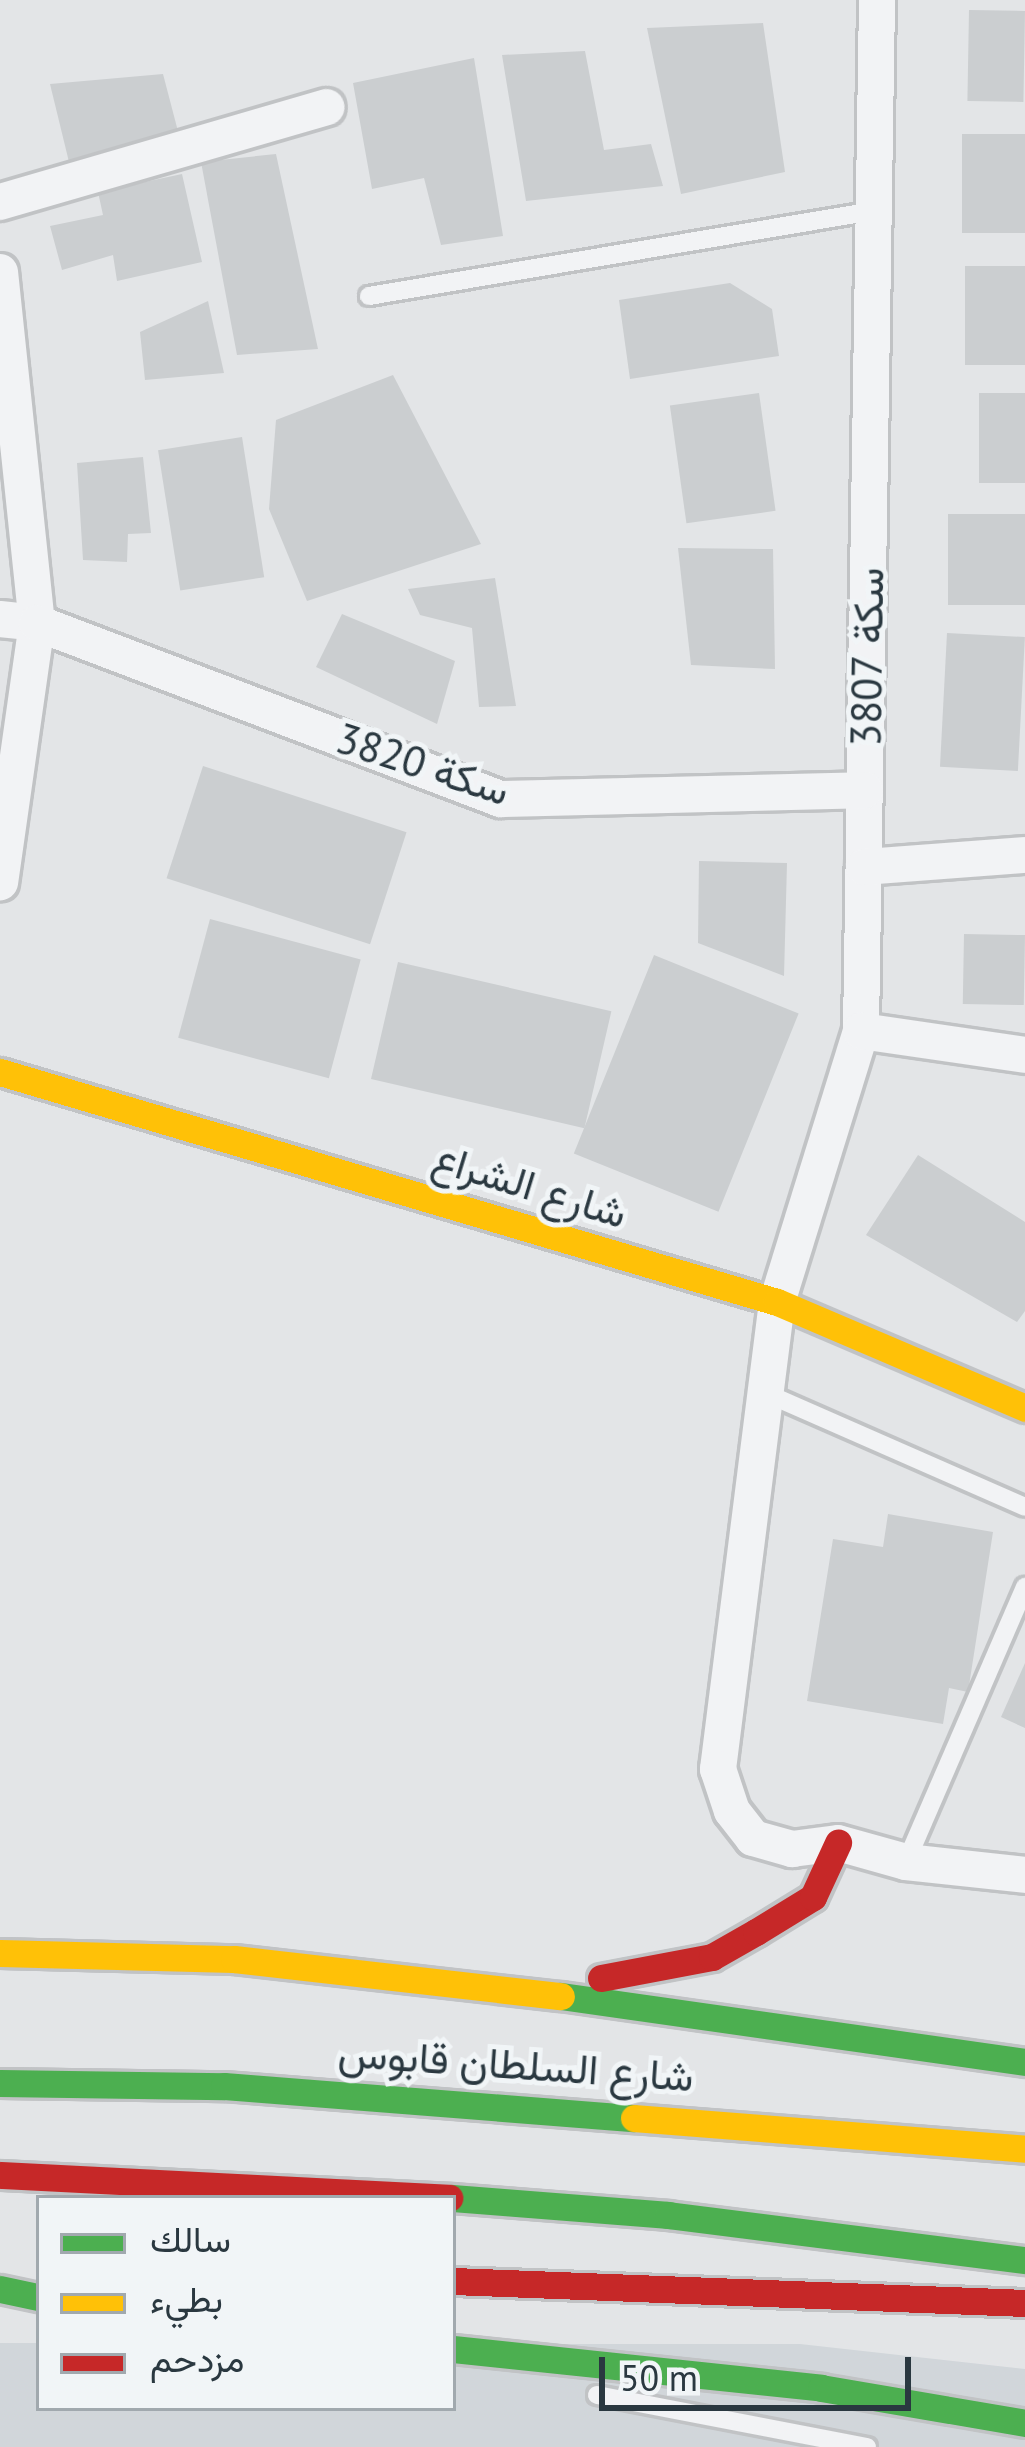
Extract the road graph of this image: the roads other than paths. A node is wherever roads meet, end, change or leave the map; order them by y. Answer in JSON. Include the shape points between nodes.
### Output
{"nodes":[{"id":1,"x":877,"y":0,"type":"edge"},
{"id":2,"x":326,"y":107,"type":"dead end"},
{"id":3,"x":0,"y":202,"type":"edge"},
{"id":4,"x":874,"y":211,"type":"junction"},
{"id":5,"x":0,"y":272,"type":"edge"},
{"id":6,"x":369,"y":296,"type":"dead end"},
{"id":7,"x":4,"y":310,"type":"edge"},
{"id":8,"x":0,"y":619,"type":"edge"},
{"id":9,"x":38,"y":623,"type":"junction"},
{"id":10,"x":865,"y":790,"type":"junction"},
{"id":11,"x":1025,"y":855,"type":"edge"},
{"id":12,"x":864,"y":867,"type":"junction"},
{"id":13,"x":0,"y":882,"type":"edge"},
{"id":14,"x":861,"y":1031,"type":"junction"},
{"id":15,"x":1025,"y":1055,"type":"edge"},
{"id":16,"x":0,"y":1072,"type":"edge"},
{"id":17,"x":777,"y":1302,"type":"junction"},
{"id":18,"x":760,"y":1390,"type":"junction"},
{"id":19,"x":1025,"y":1408,"type":"edge"},
{"id":20,"x":1025,"y":1507,"type":"edge"},
{"id":21,"x":1025,"y":1587,"type":"edge"},
{"id":22,"x":838,"y":1843,"type":"junction"},
{"id":23,"x":906,"y":1862,"type":"junction"},
{"id":24,"x":1025,"y":1875,"type":"edge"},
{"id":25,"x":0,"y":1953,"type":"edge"},
{"id":26,"x":485,"y":1985,"type":"junction"},
{"id":27,"x":1025,"y":2062,"type":"edge"},
{"id":28,"x":0,"y":2083,"type":"edge"},
{"id":29,"x":1025,"y":2149,"type":"edge"},
{"id":30,"x":0,"y":2175,"type":"edge"},
{"id":31,"x":412,"y":2195,"type":"edge"},
{"id":32,"x":456,"y":2198,"type":"edge"},
{"id":33,"x":1025,"y":2260,"type":"edge"},
{"id":34,"x":36,"y":2279,"type":"edge"},
{"id":35,"x":456,"y":2282,"type":"edge"},
{"id":36,"x":0,"y":2285,"type":"edge"},
{"id":37,"x":36,"y":2296,"type":"edge"},
{"id":38,"x":1025,"y":2303,"type":"edge"},
{"id":39,"x":456,"y":2349,"type":"edge"},
{"id":40,"x":456,"y":2360,"type":"edge"},
{"id":41,"x":519,"y":2379,"type":"dead end"},
{"id":42,"x":573,"y":2391,"type":"dead end"},
{"id":43,"x":1025,"y":2423,"type":"edge"},
{"id":44,"x":867,"y":2447,"type":"edge"}],
"edges":[{"from":1,"to":4,"type":"street","name":"سكة 3807"},
{"from":2,"to":3,"type":"street"},
{"from":4,"to":6,"type":"lane"},
{"from":4,"to":10,"type":"street","name":"سكة 3807"},
{"from":5,"to":7,"type":"street"},
{"from":7,"to":9,"type":"street"},
{"from":8,"to":9,"type":"street","name":"سكة 3820"},
{"from":9,"to":10,"type":"street","name":"سكة 3820","via":[[501,799]]},
{"from":9,"to":13,"type":"street"},
{"from":10,"to":12,"type":"street","name":"سكة 3807"},
{"from":11,"to":12,"type":"street"},
{"from":12,"to":14,"type":"street","name":"سكة 3807"},
{"from":14,"to":15,"type":"street"},
{"from":14,"to":17,"type":"street","name":"سكة 3807"},
{"from":16,"to":17,"type":"main road","name":"شارع الشراع"},
{"from":17,"to":18,"type":"street","name":"سكة 3807"},
{"from":17,"to":19,"type":"main road","name":"شارع الشراع"},
{"from":18,"to":20,"type":"lane"},
{"from":18,"to":22,"type":"street","name":"سكة 3807","via":[[718,1769],[753,1838],[792,1849]]},
{"from":21,"to":23,"type":"lane"},
{"from":22,"to":23,"type":"street"},
{"from":22,"to":26,"type":"main road","via":[[813,1897],[712,1957],[621,1977]]},
{"from":23,"to":24,"type":"street"},
{"from":25,"to":26,"type":"main road","via":[[234,1959]]},
{"from":26,"to":27,"type":"main road"},
{"from":28,"to":29,"type":"main road","name":"شارع السلطان قابوس","via":[[272,2089]]},
{"from":30,"to":31,"type":"main road"},
{"from":32,"to":33,"type":"main road","via":[[668,2215]]},
{"from":34,"to":36,"type":"main road"},
{"from":35,"to":38,"type":"main road"},
{"from":36,"to":37,"type":"main road"},
{"from":39,"to":43,"type":"main road","via":[[821,2388]]},
{"from":40,"to":41,"type":"lane"},
{"from":42,"to":44,"type":"lane"}]}
